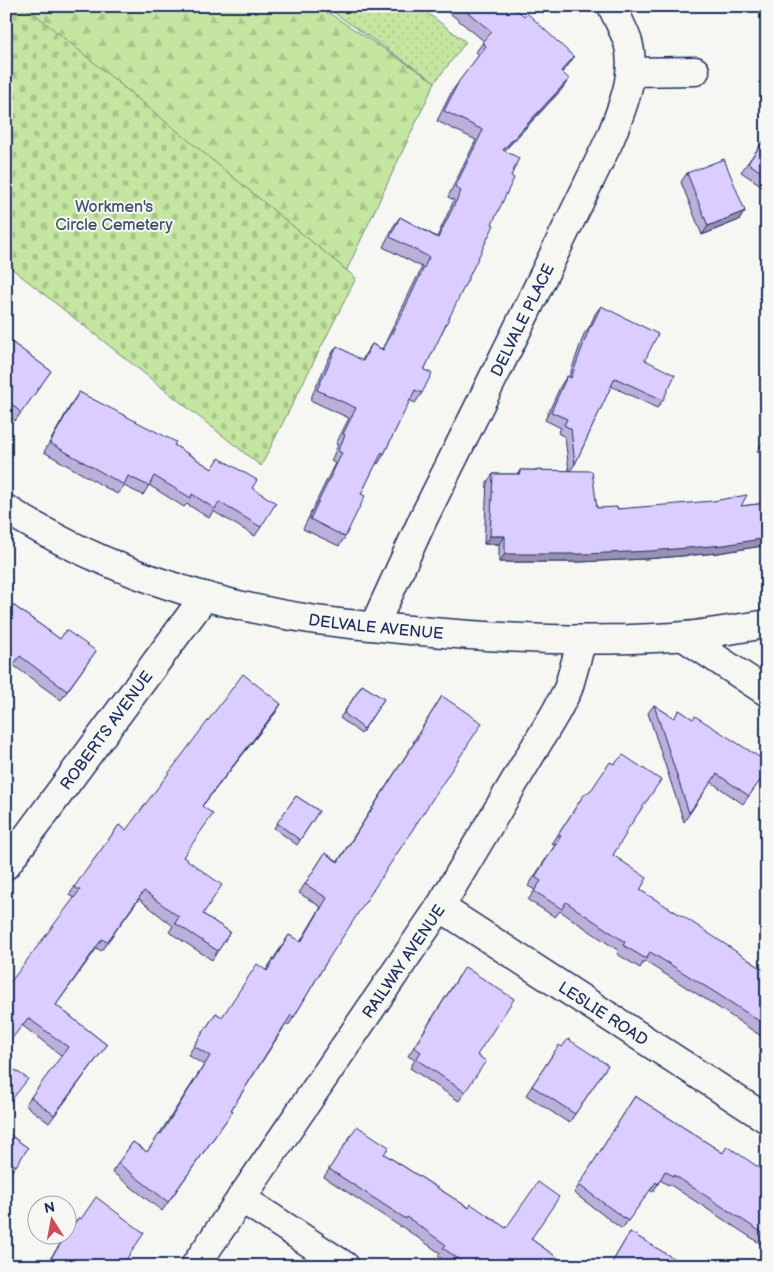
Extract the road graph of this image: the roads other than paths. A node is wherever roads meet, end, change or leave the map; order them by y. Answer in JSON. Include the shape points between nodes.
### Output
{"nodes":[{"id":1,"x":612,"y":6,"type":"edge"},
{"id":2,"x":695,"y":71,"type":"dead end"},
{"id":3,"x":631,"y":72,"type":"junction"},
{"id":4,"x":6,"y":510,"type":"edge"},
{"id":5,"x":205,"y":596,"type":"junction"},
{"id":6,"x":767,"y":624,"type":"edge"},
{"id":7,"x":374,"y":626,"type":"junction"},
{"id":8,"x":684,"y":636,"type":"junction"},
{"id":9,"x":582,"y":640,"type":"junction"},
{"id":10,"x":767,"y":692,"type":"edge"},
{"id":11,"x":6,"y":865,"type":"edge"},
{"id":12,"x":440,"y":906,"type":"junction"},
{"id":13,"x":767,"y":1119,"type":"edge"},
{"id":14,"x":241,"y":1198,"type":"junction"},
{"id":15,"x":195,"y":1266,"type":"edge"},
{"id":16,"x":345,"y":1266,"type":"edge"}],
"edges":[{"from":1,"to":3,"type":"street","name":"DELVALE PLACE","via":[[628,42]]},
{"from":2,"to":3,"type":"street"},
{"from":3,"to":7,"type":"street","name":"DELVALE PLACE","via":[[610,139],[424,517]]},
{"from":4,"to":5,"type":"street","name":"DELVALE AVENUE","via":[[104,562]]},
{"from":5,"to":7,"type":"street","name":"DELVALE AVENUE","via":[[315,620]]},
{"from":5,"to":11,"type":"street","name":"ROBERTS AVENUE"},
{"from":6,"to":8,"type":"street","name":"DELVALE AVENUE"},
{"from":7,"to":9,"type":"street","name":"DELVALE AVENUE","via":[[470,636]]},
{"from":8,"to":9,"type":"street","name":"DELVALE AVENUE"},
{"from":8,"to":10,"type":"street"},
{"from":9,"to":12,"type":"street","name":"RAILWAY AVENUE","via":[[571,681],[560,704]]},
{"from":12,"to":13,"type":"street","name":"LESLIE ROAD"},
{"from":12,"to":14,"type":"street","name":"RAILWAY AVENUE"},
{"from":14,"to":15,"type":"street","name":"RAILWAY AVENUE"},
{"from":14,"to":16,"type":"street"}]}
